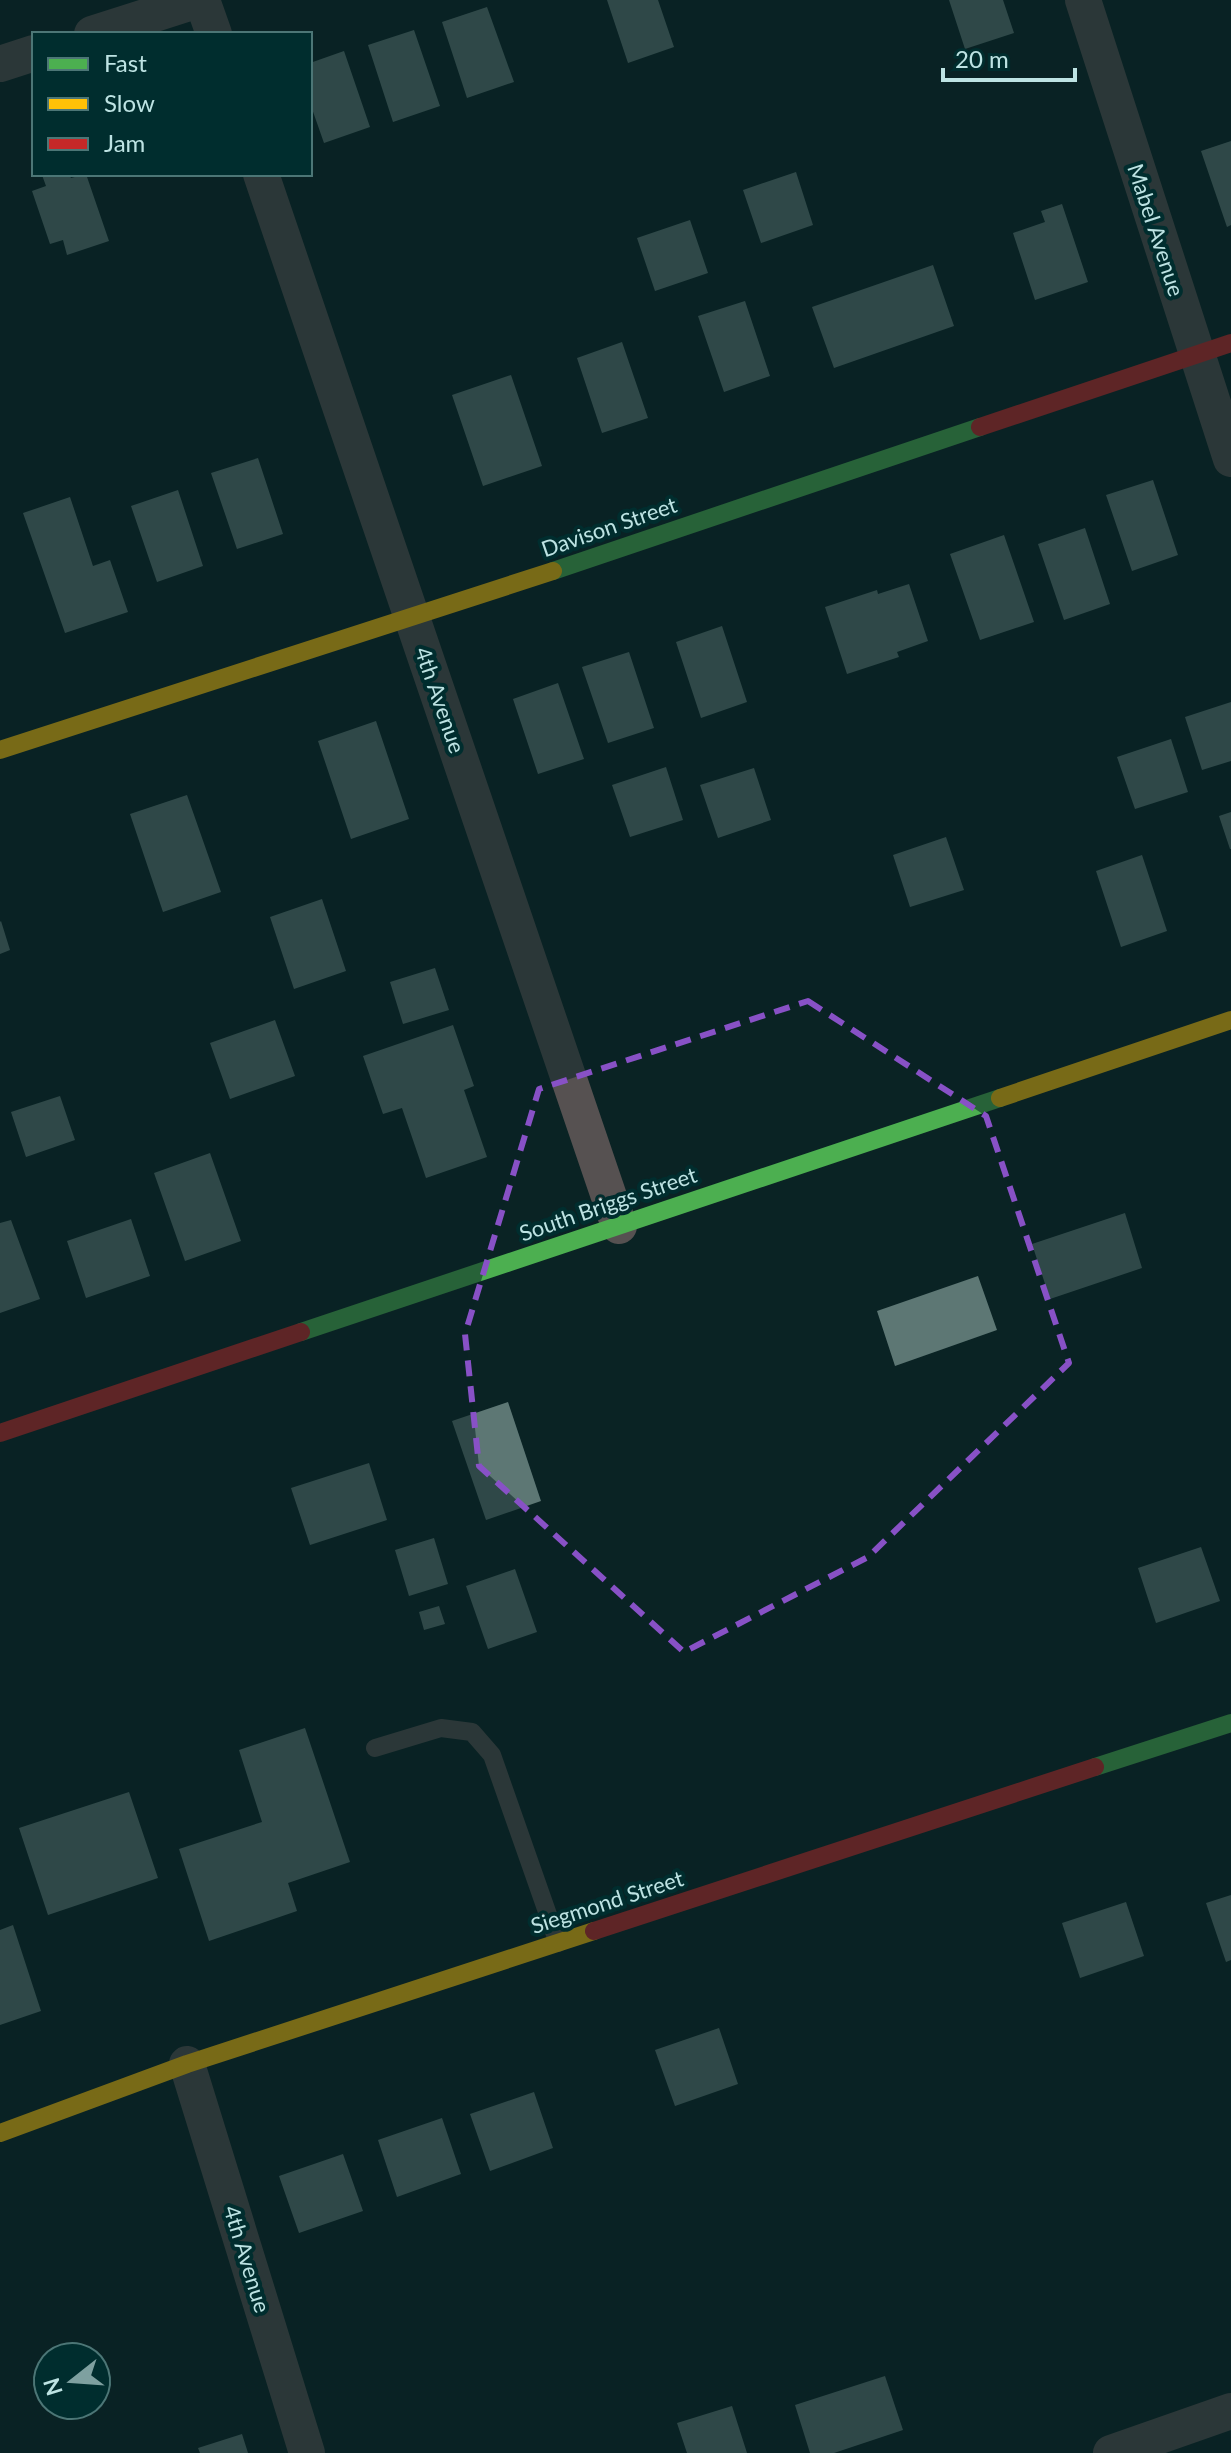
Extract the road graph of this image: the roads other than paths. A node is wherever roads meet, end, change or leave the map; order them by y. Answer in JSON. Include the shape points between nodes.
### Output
{"nodes":[{"id":1,"x":200,"y":0,"type":"edge"},
{"id":2,"x":1083,"y":0,"type":"edge"},
{"id":3,"x":98,"y":32,"type":"edge"},
{"id":4,"x":213,"y":32,"type":"edge"},
{"id":5,"x":32,"y":54,"type":"edge"},
{"id":6,"x":0,"y":64,"type":"edge"},
{"id":7,"x":262,"y":176,"type":"edge"},
{"id":8,"x":1231,"y":343,"type":"edge"},
{"id":9,"x":1195,"y":354,"type":"junction"},
{"id":10,"x":1231,"y":459,"type":"edge"},
{"id":11,"x":412,"y":618,"type":"junction"},
{"id":12,"x":0,"y":750,"type":"edge"},
{"id":13,"x":1231,"y":1020,"type":"edge"},
{"id":14,"x":619,"y":1226,"type":"junction"},
{"id":15,"x":0,"y":1433,"type":"edge"},
{"id":16,"x":1231,"y":1723,"type":"edge"},
{"id":17,"x":375,"y":1748,"type":"dead end"},
{"id":18,"x":558,"y":1943,"type":"junction"},
{"id":19,"x":187,"y":2064,"type":"junction"},
{"id":20,"x":0,"y":2133,"type":"edge"},
{"id":21,"x":1231,"y":2411,"type":"edge"},
{"id":22,"x":307,"y":2453,"type":"edge"},
{"id":23,"x":1111,"y":2453,"type":"edge"}],
"edges":[{"from":1,"to":3,"type":"street"},
{"from":1,"to":4,"type":"street"},
{"from":2,"to":9,"type":"street","name":"Mabel Avenue"},
{"from":5,"to":6,"type":"street"},
{"from":7,"to":11,"type":"street","name":"4th Avenue"},
{"from":8,"to":9,"type":"street","name":"Davison Street"},
{"from":9,"to":10,"type":"street","name":"Mabel Avenue"},
{"from":9,"to":11,"type":"street","name":"Davison Street"},
{"from":11,"to":12,"type":"street","name":"Davison Street"},
{"from":11,"to":14,"type":"street","name":"4th Avenue"},
{"from":13,"to":14,"type":"street","name":"South Briggs Street"},
{"from":14,"to":15,"type":"street","name":"South Briggs Street"},
{"from":16,"to":18,"type":"street","name":"Siegmond Street"},
{"from":17,"to":18,"type":"lane","via":[[441,1728],[472,1732],[492,1755]]},
{"from":18,"to":19,"type":"street","name":"Siegmond Street"},
{"from":19,"to":20,"type":"street","name":"Siegmond Street"},
{"from":19,"to":22,"type":"street","name":"4th Avenue"},
{"from":21,"to":23,"type":"street"}]}
